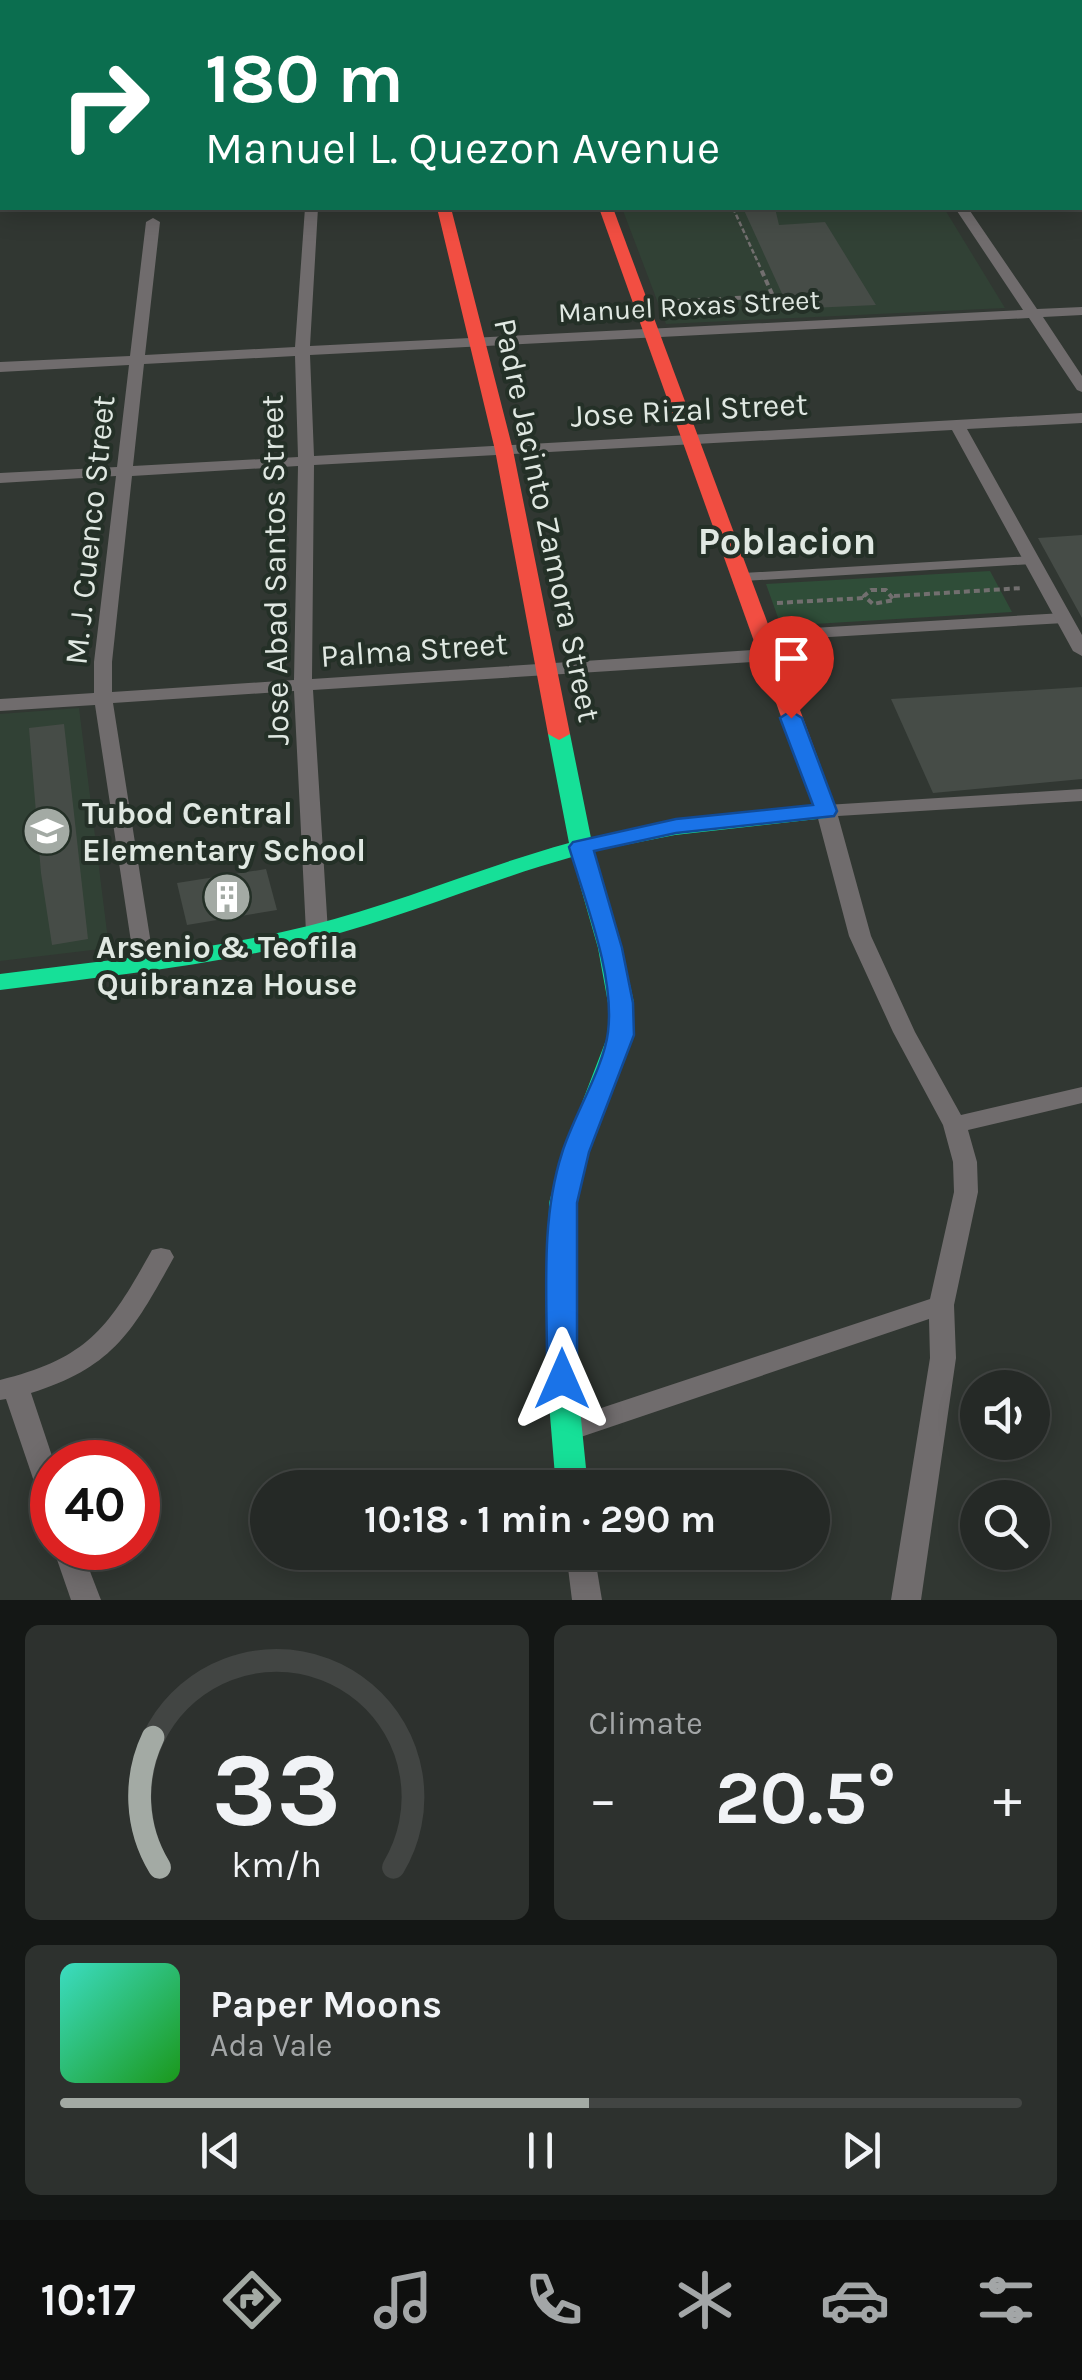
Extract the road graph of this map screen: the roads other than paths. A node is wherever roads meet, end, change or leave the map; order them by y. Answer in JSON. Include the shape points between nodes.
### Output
{"nodes":[{"id":1,"x":310,"y":210,"type":"edge"},
{"id":2,"x":445,"y":210,"type":"edge"},
{"id":3,"x":607,"y":210,"type":"edge"},
{"id":4,"x":963,"y":210,"type":"edge"},
{"id":5,"x":153,"y":222,"type":"dead end"},
{"id":6,"x":1082,"y":311,"type":"edge"},
{"id":7,"x":1030,"y":314,"type":"junction"},
{"id":8,"x":653,"y":333,"type":"junction"},
{"id":9,"x":478,"y":343,"type":"junction"},
{"id":10,"x":302,"y":352,"type":"junction"},
{"id":11,"x":139,"y":360,"type":"junction"},
{"id":12,"x":0,"y":367,"type":"edge"},
{"id":13,"x":1082,"y":388,"type":"edge"},
{"id":14,"x":1082,"y":418,"type":"edge"},
{"id":15,"x":957,"y":425,"type":"junction"},
{"id":16,"x":693,"y":439,"type":"junction"},
{"id":17,"x":504,"y":450,"type":"junction"},
{"id":18,"x":306,"y":462,"type":"junction"},
{"id":19,"x":126,"y":472,"type":"junction"},
{"id":20,"x":0,"y":478,"type":"edge"},
{"id":21,"x":1032,"y":560,"type":"junction"},
{"id":22,"x":740,"y":577,"type":"junction"},
{"id":23,"x":1064,"y":618,"type":"junction"},
{"id":24,"x":764,"y":646,"type":"junction"},
{"id":25,"x":1082,"y":650,"type":"edge"},
{"id":26,"x":547,"y":671,"type":"junction"},
{"id":27,"x":303,"y":688,"type":"junction"},
{"id":28,"x":103,"y":698,"type":"junction"},
{"id":29,"x":0,"y":705,"type":"edge"},
{"id":30,"x":1082,"y":795,"type":"edge"},
{"id":31,"x":826,"y":811,"type":"junction"},
{"id":32,"x":581,"y":847,"type":"junction"},
{"id":33,"x":317,"y":932,"type":"junction"},
{"id":34,"x":143,"y":963,"type":"junction"},
{"id":35,"x":0,"y":982,"type":"edge"},
{"id":36,"x":1082,"y":1096,"type":"edge"},
{"id":37,"x":954,"y":1125,"type":"junction"},
{"id":38,"x":161,"y":1256,"type":"dead end"},
{"id":39,"x":941,"y":1305,"type":"junction"},
{"id":40,"x":8,"y":1388,"type":"edge"},
{"id":41,"x":566,"y":1431,"type":"junction"},
{"id":42,"x":30,"y":1442,"type":"edge"},
{"id":43,"x":570,"y":1470,"type":"edge"},
{"id":44,"x":75,"y":1570,"type":"edge"},
{"id":45,"x":583,"y":1570,"type":"edge"},
{"id":46,"x":86,"y":1600,"type":"edge"},
{"id":47,"x":587,"y":1600,"type":"edge"},
{"id":48,"x":906,"y":1600,"type":"edge"}],
"edges":[{"from":1,"to":10,"type":"street","name":"Jose Abad Santos Street"},
{"from":2,"to":9,"type":"street","name":"Padre Jacinto Zamora Street"},
{"from":3,"to":8,"type":"street"},
{"from":4,"to":7,"type":"street"},
{"from":5,"to":11,"type":"street","name":"M. J. Cuenco Street"},
{"from":6,"to":7,"type":"street","name":"Manuel Roxas Street"},
{"from":7,"to":8,"type":"street","name":"Manuel Roxas Street"},
{"from":7,"to":13,"type":"street"},
{"from":8,"to":9,"type":"street","name":"Manuel Roxas Street"},
{"from":8,"to":16,"type":"street"},
{"from":9,"to":10,"type":"street","name":"Manuel Roxas Street"},
{"from":9,"to":17,"type":"street","name":"Padre Jacinto Zamora Street"},
{"from":10,"to":11,"type":"street","name":"Manuel Roxas Street"},
{"from":10,"to":18,"type":"street","name":"Jose Abad Santos Street"},
{"from":11,"to":12,"type":"street","name":"Manuel Roxas Street"},
{"from":11,"to":19,"type":"street","name":"M. J. Cuenco Street"},
{"from":14,"to":15,"type":"street","name":"Jose Rizal Street"},
{"from":15,"to":16,"type":"street","name":"Jose Rizal Street"},
{"from":15,"to":21,"type":"street"},
{"from":16,"to":17,"type":"street","name":"Jose Rizal Street"},
{"from":16,"to":22,"type":"street"},
{"from":17,"to":18,"type":"street","name":"Jose Rizal Street"},
{"from":17,"to":26,"type":"street","name":"Padre Jacinto Zamora Street"},
{"from":18,"to":19,"type":"street","name":"Jose Rizal Street"},
{"from":18,"to":27,"type":"street","name":"Jose Abad Santos Street"},
{"from":19,"to":20,"type":"street","name":"Jose Rizal Street"},
{"from":19,"to":28,"type":"street","name":"M. J. Cuenco Street"},
{"from":21,"to":22,"type":"lane"},
{"from":21,"to":23,"type":"street"},
{"from":22,"to":24,"type":"street"},
{"from":23,"to":24,"type":"lane"},
{"from":23,"to":25,"type":"street"},
{"from":24,"to":26,"type":"street","name":"Palma Street"},
{"from":24,"to":31,"type":"street"},
{"from":26,"to":27,"type":"street","name":"Palma Street"},
{"from":26,"to":32,"type":"street","name":"Padre Jacinto Zamora Street"},
{"from":27,"to":28,"type":"street","name":"Palma Street"},
{"from":27,"to":33,"type":"street","name":"Jose Abad Santos Street"},
{"from":28,"to":29,"type":"street","name":"Palma Street"},
{"from":28,"to":34,"type":"street","name":"M. J. Cuenco Street"},
{"from":30,"to":31,"type":"street"},
{"from":31,"to":32,"type":"street","via":[[676,826]]},
{"from":31,"to":37,"type":"street","via":[[860,936]]},
{"from":32,"to":33,"type":"street"},
{"from":32,"to":41,"type":"street","name":"Padre Jacinto Zamora Street","via":[[610,948],[621,1035],[563,1203]]},
{"from":33,"to":34,"type":"street"},
{"from":34,"to":35,"type":"street"},
{"from":36,"to":37,"type":"street"},
{"from":37,"to":39,"type":"street","via":[[966,1192]]},
{"from":38,"to":40,"type":"street","via":[[127,1320],[104,1347],[75,1368]]},
{"from":39,"to":41,"type":"street"},
{"from":39,"to":48,"type":"street","via":[[943,1358]]},
{"from":40,"to":42,"type":"street"},
{"from":41,"to":43,"type":"street","name":"Padre Jacinto Zamora Street"},
{"from":44,"to":46,"type":"street"},
{"from":45,"to":47,"type":"street"}]}
